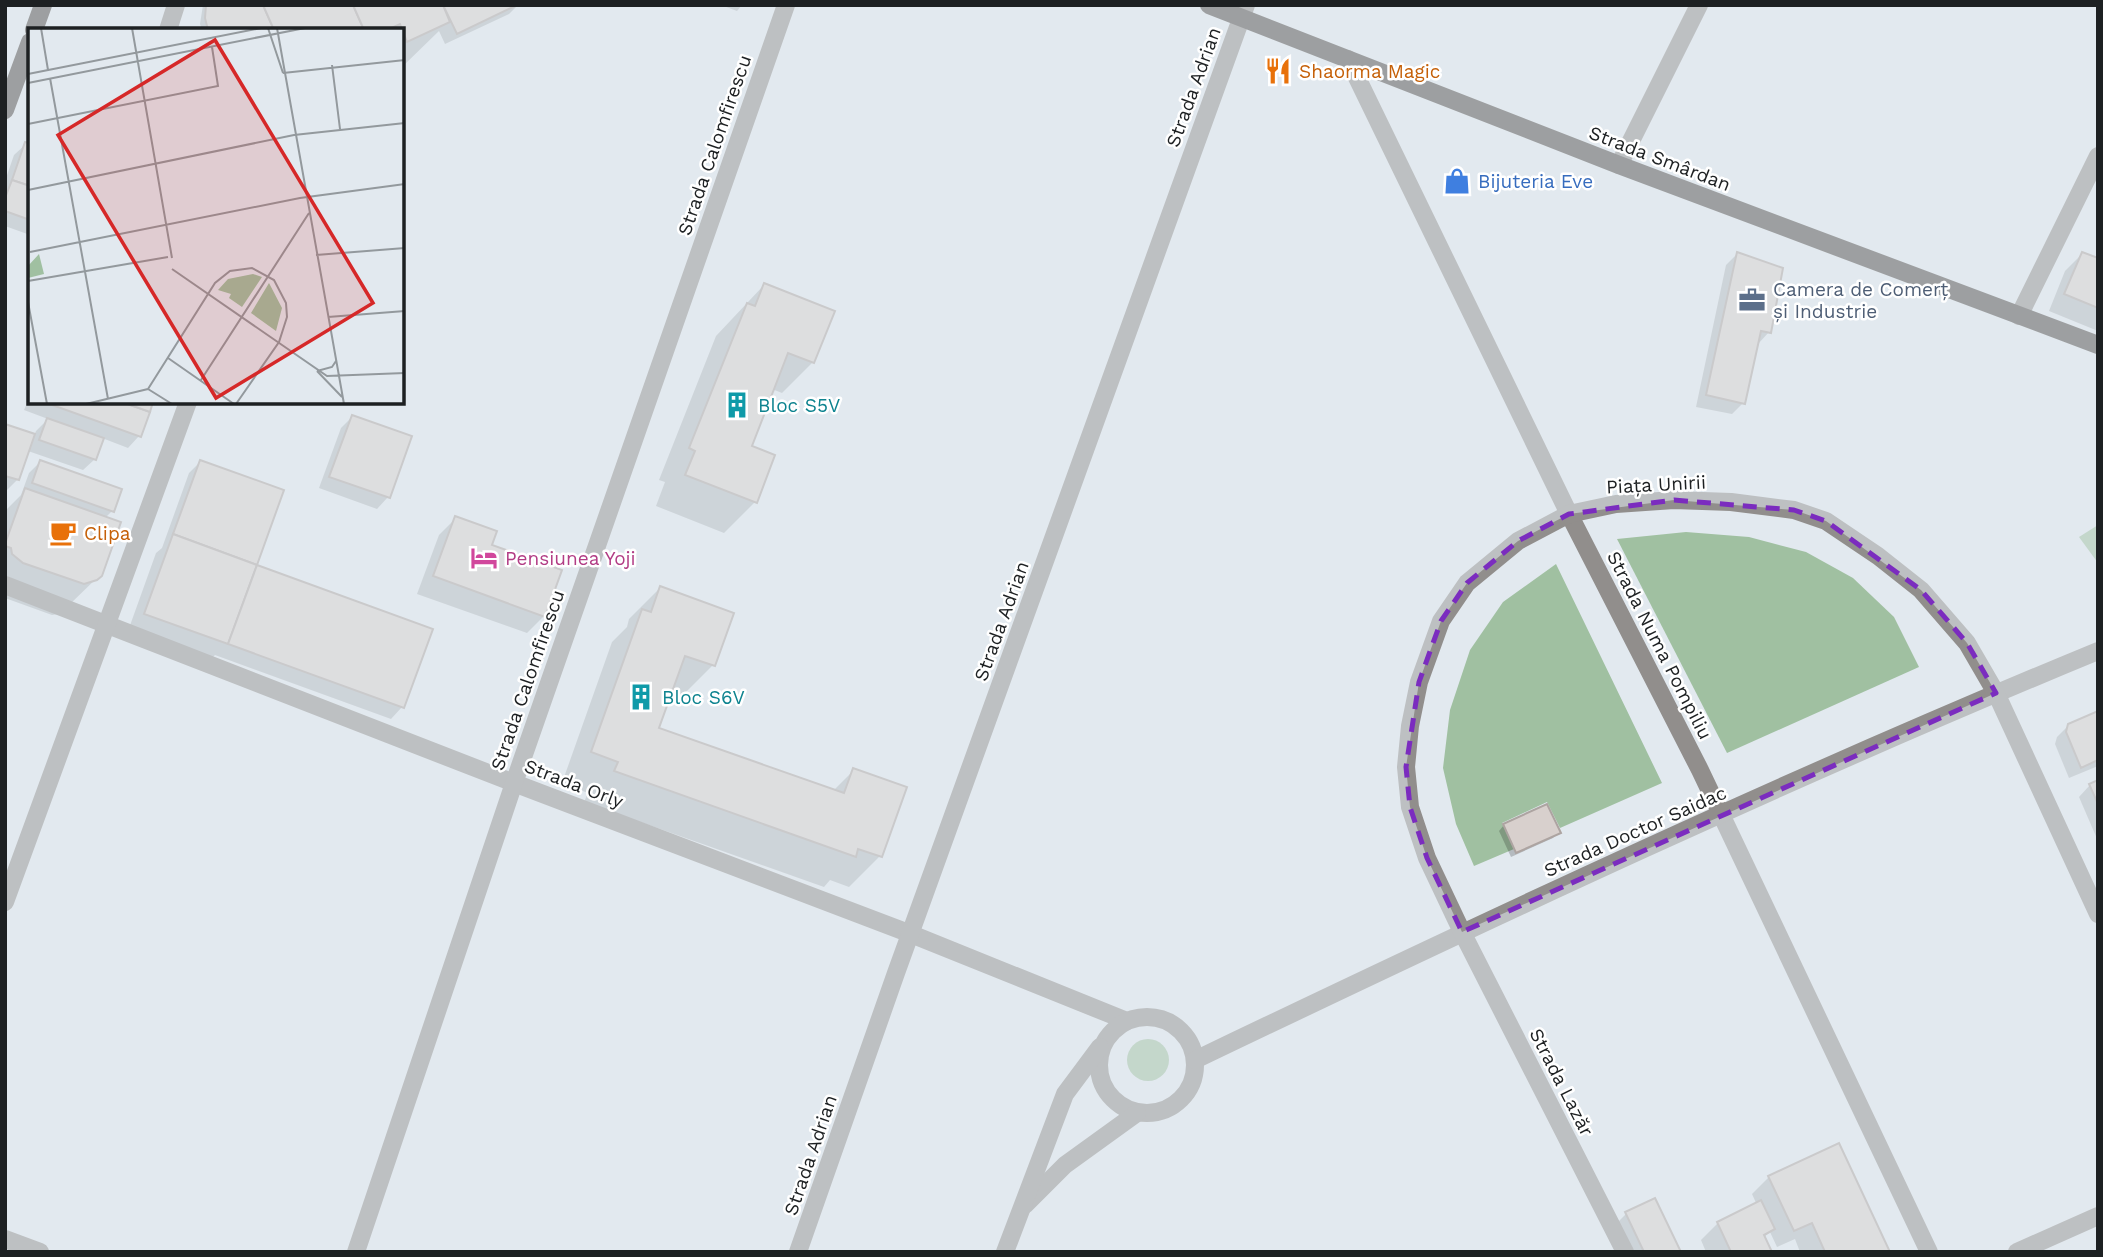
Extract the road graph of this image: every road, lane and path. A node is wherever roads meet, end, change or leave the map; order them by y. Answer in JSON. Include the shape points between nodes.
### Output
{"nodes":[{"id":1,"x":43,"y":5,"type":"edge"},
{"id":2,"x":176,"y":5,"type":"edge"},
{"id":3,"x":786,"y":5,"type":"edge"},
{"id":4,"x":1209,"y":5,"type":"edge"},
{"id":5,"x":1699,"y":5,"type":"edge"},
{"id":6,"x":1244,"y":11,"type":"edge"},
{"id":7,"x":35,"y":28,"type":"edge"},
{"id":8,"x":169,"y":28,"type":"edge"},
{"id":9,"x":28,"y":49,"type":"edge"},
{"id":10,"x":1348,"y":59,"type":"junction"},
{"id":11,"x":5,"y":110,"type":"edge"},
{"id":12,"x":2098,"y":156,"type":"edge"},
{"id":13,"x":1619,"y":165,"type":"junction"},
{"id":14,"x":2019,"y":316,"type":"junction"},
{"id":15,"x":2098,"y":345,"type":"edge"},
{"id":16,"x":187,"y":404,"type":"edge"},
{"id":17,"x":1569,"y":514,"type":"junction"},
{"id":18,"x":5,"y":585,"type":"edge"},
{"id":19,"x":106,"y":625,"type":"junction"},
{"id":20,"x":2098,"y":651,"type":"edge"},
{"id":21,"x":1996,"y":693,"type":"junction"},
{"id":22,"x":514,"y":783,"type":"junction"},
{"id":23,"x":1721,"y":815,"type":"junction"},
{"id":24,"x":5,"y":902,"type":"edge"},
{"id":25,"x":2098,"y":914,"type":"edge"},
{"id":26,"x":1462,"y":932,"type":"junction"},
{"id":27,"x":911,"y":934,"type":"junction"},
{"id":28,"x":1127,"y":1021,"type":"junction"},
{"id":29,"x":1105,"y":1041,"type":"junction"},
{"id":30,"x":1195,"y":1060,"type":"junction"},
{"id":31,"x":1137,"y":1113,"type":"junction"},
{"id":32,"x":1020,"y":1210,"type":"junction"},
{"id":33,"x":2098,"y":1216,"type":"edge"},
{"id":34,"x":5,"y":1239,"type":"edge"},
{"id":35,"x":40,"y":1252,"type":"edge"},
{"id":36,"x":356,"y":1252,"type":"edge"},
{"id":37,"x":798,"y":1252,"type":"edge"},
{"id":38,"x":1005,"y":1252,"type":"edge"},
{"id":39,"x":1625,"y":1252,"type":"edge"},
{"id":40,"x":1929,"y":1252,"type":"edge"},
{"id":41,"x":2017,"y":1252,"type":"edge"}],
"edges":[{"from":1,"to":7,"type":"main road"},
{"from":2,"to":8,"type":"street"},
{"from":3,"to":22,"type":"street","name":"Strada Calomfirescu"},
{"from":4,"to":6,"type":"main road","name":"Strada Smârdan"},
{"from":5,"to":13,"type":"street"},
{"from":6,"to":10,"type":"main road","name":"Strada Smârdan"},
{"from":6,"to":27,"type":"street","name":"Strada Adrian"},
{"from":9,"to":11,"type":"main road"},
{"from":10,"to":13,"type":"main road","name":"Strada Smârdan"},
{"from":10,"to":17,"type":"street","name":"Strada Numa Pompiliu"},
{"from":12,"to":14,"type":"street"},
{"from":13,"to":14,"type":"main road","name":"Strada Smârdan"},
{"from":14,"to":15,"type":"main road","name":"Strada Smârdan"},
{"from":16,"to":19,"type":"street"},
{"from":17,"to":21,"type":"street","name":"Piața Unirii","via":[[1616,504],[1674,500],[1794,510],[1826,521],[1921,590],[1966,643]]},
{"from":17,"to":23,"type":"street","name":"Strada Numa Pompiliu"},
{"from":17,"to":26,"type":"street","name":"Piața Unirii","via":[[1518,541],[1467,583],[1441,621],[1419,682],[1406,767],[1410,807],[1427,858]]},
{"from":18,"to":19,"type":"street","name":"Strada Orly"},
{"from":19,"to":22,"type":"street","name":"Strada Orly"},
{"from":19,"to":24,"type":"street"},
{"from":20,"to":21,"type":"street","name":"Strada Doctor Saidac"},
{"from":21,"to":23,"type":"street","name":"Strada Doctor Saidac"},
{"from":21,"to":25,"type":"street","name":"Piața Unirii"},
{"from":22,"to":27,"type":"street","name":"Strada Orly"},
{"from":22,"to":36,"type":"street","name":"Strada Calomfirescu"},
{"from":23,"to":26,"type":"street","name":"Strada Doctor Saidac"},
{"from":23,"to":40,"type":"street","name":"Strada Numa Pompiliu"},
{"from":26,"to":30,"type":"street","name":"Strada Doctor Saidac"},
{"from":26,"to":39,"type":"street","name":"Strada Lazăr"},
{"from":27,"to":28,"type":"street","name":"Strada Orly"},
{"from":27,"to":37,"type":"street","name":"Strada Adrian"},
{"from":28,"to":29,"type":"street"},
{"from":28,"to":30,"type":"street","via":[[1157,1017],[1171,1023],[1183,1032]]},
{"from":29,"to":31,"type":"street","via":[[1099,1055],[1102,1085],[1110,1098]]},
{"from":29,"to":32,"type":"street","via":[[1065,1094]]},
{"from":30,"to":31,"type":"street","via":[[1189,1089],[1179,1101],[1152,1114]]},
{"from":31,"to":32,"type":"street","via":[[1065,1165]]},
{"from":32,"to":38,"type":"street"},
{"from":33,"to":41,"type":"street"},
{"from":34,"to":35,"type":"street"}]}
